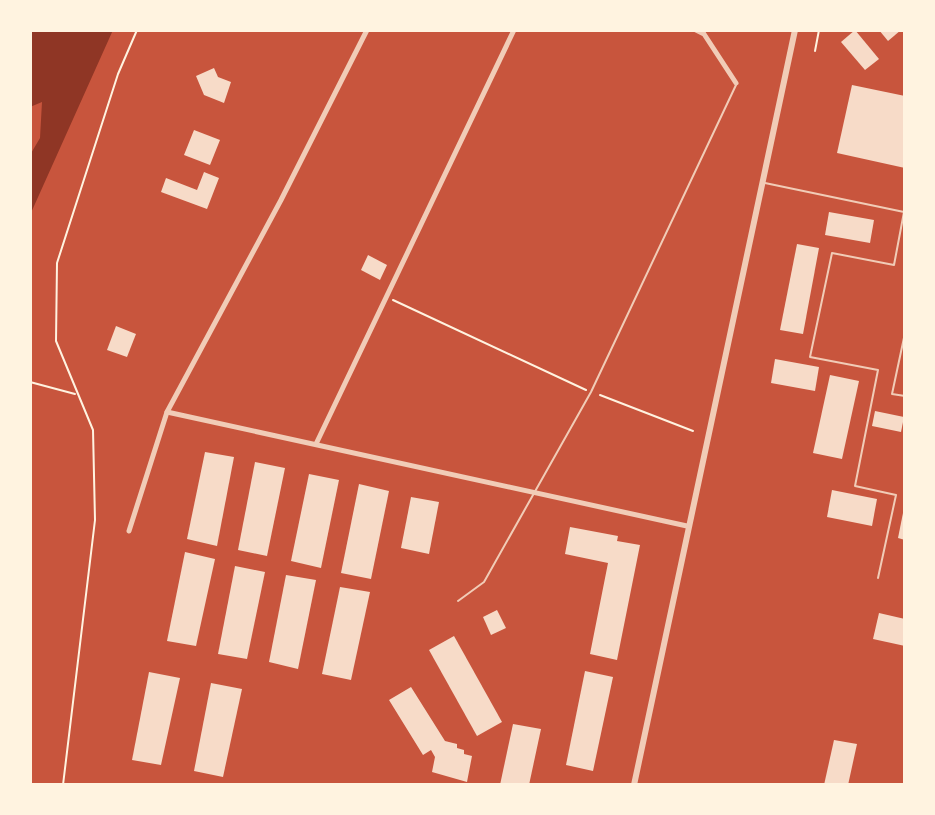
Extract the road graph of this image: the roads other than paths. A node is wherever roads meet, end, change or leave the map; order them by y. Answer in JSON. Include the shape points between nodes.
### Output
{"nodes":[{"id":1,"x":367,"y":30,"type":"edge"},
{"id":2,"x":514,"y":30,"type":"edge"},
{"id":3,"x":696,"y":30,"type":"edge"},
{"id":4,"x":795,"y":30,"type":"edge"},
{"id":5,"x":736,"y":83,"type":"joint"},
{"id":6,"x":762,"y":183,"type":"junction"},
{"id":7,"x":905,"y":212,"type":"edge"},
{"id":8,"x":905,"y":333,"type":"edge"},
{"id":9,"x":903,"y":351,"type":"edge"},
{"id":10,"x":905,"y":396,"type":"edge"},
{"id":11,"x":167,"y":412,"type":"junction"},
{"id":12,"x":316,"y":444,"type":"junction"},
{"id":13,"x":534,"y":490,"type":"junction"},
{"id":14,"x":687,"y":526,"type":"junction"},
{"id":15,"x":129,"y":531,"type":"dead end"},
{"id":16,"x":878,"y":578,"type":"dead end"},
{"id":17,"x":458,"y":601,"type":"dead end"},
{"id":18,"x":634,"y":785,"type":"edge"}],
"edges":[{"from":1,"to":11,"type":"street"},
{"from":2,"to":12,"type":"street"},
{"from":3,"to":5,"type":"street"},
{"from":4,"to":6,"type":"street"},
{"from":5,"to":13,"type":"lane","via":[[591,392]]},
{"from":6,"to":7,"type":"lane"},
{"from":6,"to":14,"type":"street"},
{"from":7,"to":16,"type":"lane","via":[[894,265],[832,253],[810,357],[878,370],[855,486],[896,495]]},
{"from":8,"to":9,"type":"lane"},
{"from":9,"to":10,"type":"lane","via":[[892,394]]},
{"from":11,"to":12,"type":"street"},
{"from":11,"to":15,"type":"street"},
{"from":12,"to":13,"type":"street"},
{"from":13,"to":14,"type":"street"},
{"from":13,"to":17,"type":"lane","via":[[484,582]]},
{"from":14,"to":18,"type":"street"}]}
